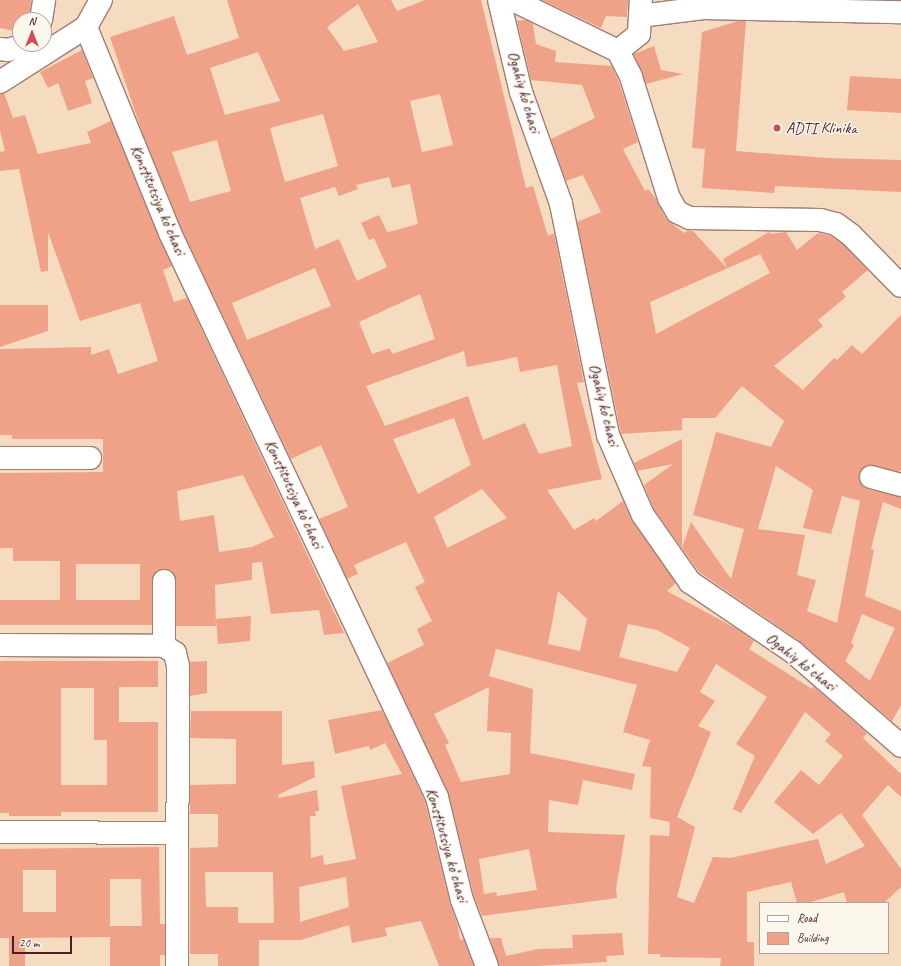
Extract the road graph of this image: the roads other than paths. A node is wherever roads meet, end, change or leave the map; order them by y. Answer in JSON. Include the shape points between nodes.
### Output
{"nodes":[{"id":1,"x":44,"y":0,"type":"edge"},
{"id":2,"x":101,"y":0,"type":"edge"},
{"id":3,"x":499,"y":0,"type":"edge"},
{"id":4,"x":512,"y":0,"type":"edge"},
{"id":5,"x":641,"y":8,"type":"edge"},
{"id":6,"x":42,"y":12,"type":"edge"},
{"id":7,"x":901,"y":12,"type":"edge"},
{"id":8,"x":86,"y":27,"type":"junction"},
{"id":9,"x":12,"y":49,"type":"edge"},
{"id":10,"x":0,"y":50,"type":"edge"},
{"id":11,"x":618,"y":51,"type":"junction"},
{"id":12,"x":0,"y":82,"type":"edge"},
{"id":13,"x":901,"y":286,"type":"edge"},
{"id":14,"x":0,"y":458,"type":"edge"},
{"id":15,"x":90,"y":458,"type":"dead end"},
{"id":16,"x":871,"y":477,"type":"dead end"},
{"id":17,"x":901,"y":485,"type":"edge"},
{"id":18,"x":164,"y":581,"type":"dead end"},
{"id":19,"x":0,"y":645,"type":"edge"},
{"id":20,"x":169,"y":649,"type":"junction"},
{"id":21,"x":901,"y":746,"type":"edge"},
{"id":22,"x":0,"y":832,"type":"edge"},
{"id":23,"x":176,"y":833,"type":"junction"},
{"id":24,"x":177,"y":966,"type":"edge"},
{"id":25,"x":487,"y":966,"type":"edge"}],
"edges":[{"from":1,"to":6,"type":"street"},
{"from":2,"to":8,"type":"street"},
{"from":3,"to":21,"type":"street","name":"Ogahiy koʻchasi","via":[[521,92],[561,204],[608,435],[643,515],[690,582],[793,652]]},
{"from":4,"to":11,"type":"street"},
{"from":5,"to":7,"type":"street"},
{"from":5,"to":11,"type":"street","via":[[639,34]]},
{"from":8,"to":12,"type":"street"},
{"from":8,"to":25,"type":"street","name":"Konstitutsiya koʻchasi","via":[[170,233],[436,797],[462,900]]},
{"from":9,"to":10,"type":"street"},
{"from":11,"to":13,"type":"street","via":[[631,77],[669,198],[677,212],[690,218],[820,220],[836,224],[851,235]]},
{"from":14,"to":15,"type":"street"},
{"from":16,"to":17,"type":"street"},
{"from":18,"to":20,"type":"street"},
{"from":19,"to":20,"type":"street"},
{"from":20,"to":23,"type":"street","via":[[178,666]]},
{"from":22,"to":23,"type":"street"},
{"from":23,"to":24,"type":"street"}]}
